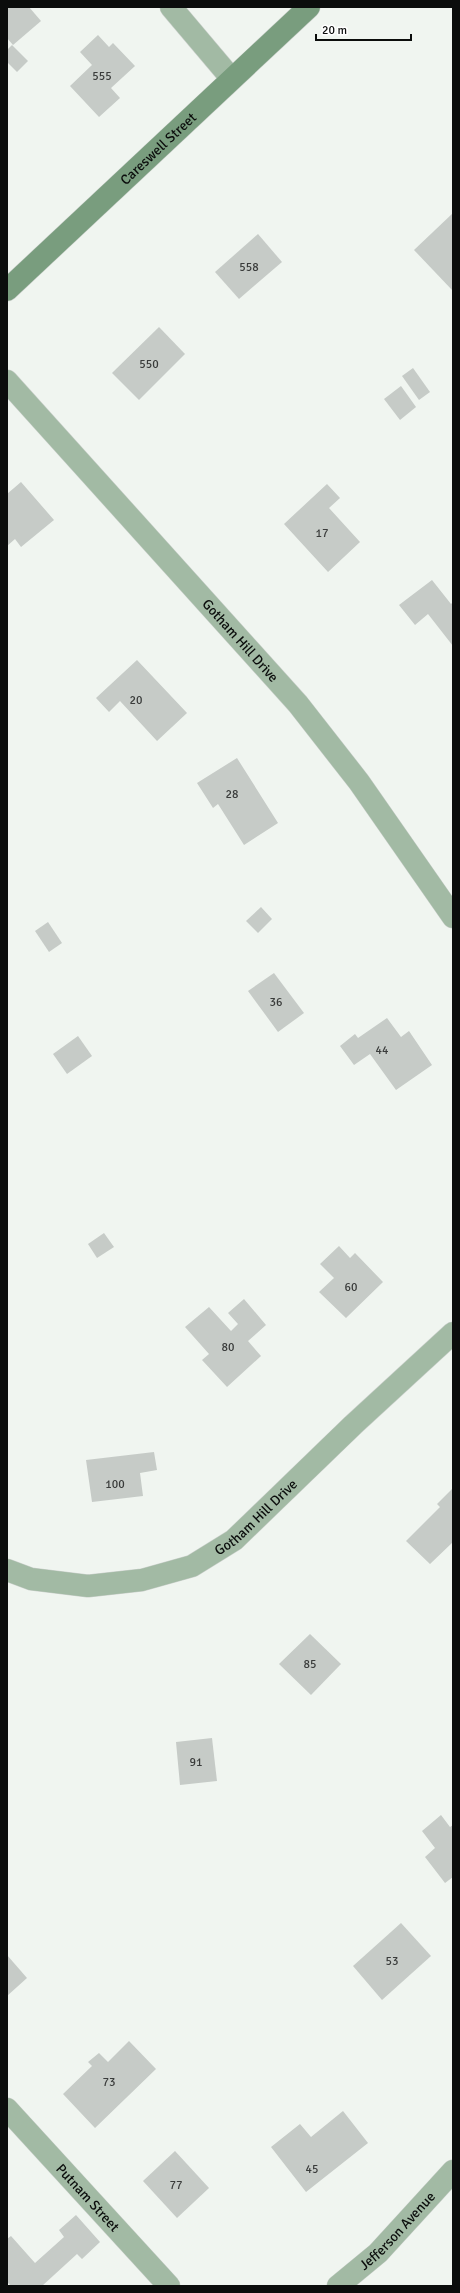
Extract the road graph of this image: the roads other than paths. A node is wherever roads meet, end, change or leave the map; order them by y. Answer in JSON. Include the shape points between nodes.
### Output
{"nodes":[{"id":1,"x":171,"y":7,"type":"edge"},
{"id":2,"x":309,"y":7,"type":"edge"},
{"id":3,"x":231,"y":78,"type":"junction"},
{"id":4,"x":7,"y":290,"type":"edge"},
{"id":5,"x":7,"y":381,"type":"edge"},
{"id":6,"x":453,"y":918,"type":"edge"},
{"id":7,"x":453,"y":1333,"type":"edge"},
{"id":8,"x":7,"y":1570,"type":"edge"},
{"id":9,"x":7,"y":2109,"type":"edge"},
{"id":10,"x":453,"y":2171,"type":"edge"},
{"id":11,"x":169,"y":2286,"type":"edge"},
{"id":12,"x":338,"y":2286,"type":"edge"}],
"edges":[{"from":1,"to":3,"type":"street"},
{"from":2,"to":3,"type":"main road","name":"Careswell Street"},
{"from":3,"to":4,"type":"main road","name":"Careswell Street"},
{"from":5,"to":6,"type":"street","name":"Gotham Hill Drive","via":[[298,704],[359,782]]},
{"from":7,"to":8,"type":"street","name":"Gotham Hill Drive","via":[[234,1540],[192,1566],[142,1580],[88,1586],[32,1579]]},
{"from":9,"to":11,"type":"street","name":"Putnam Street"},
{"from":10,"to":12,"type":"street","name":"Jefferson Avenue","via":[[378,2253]]}]}
